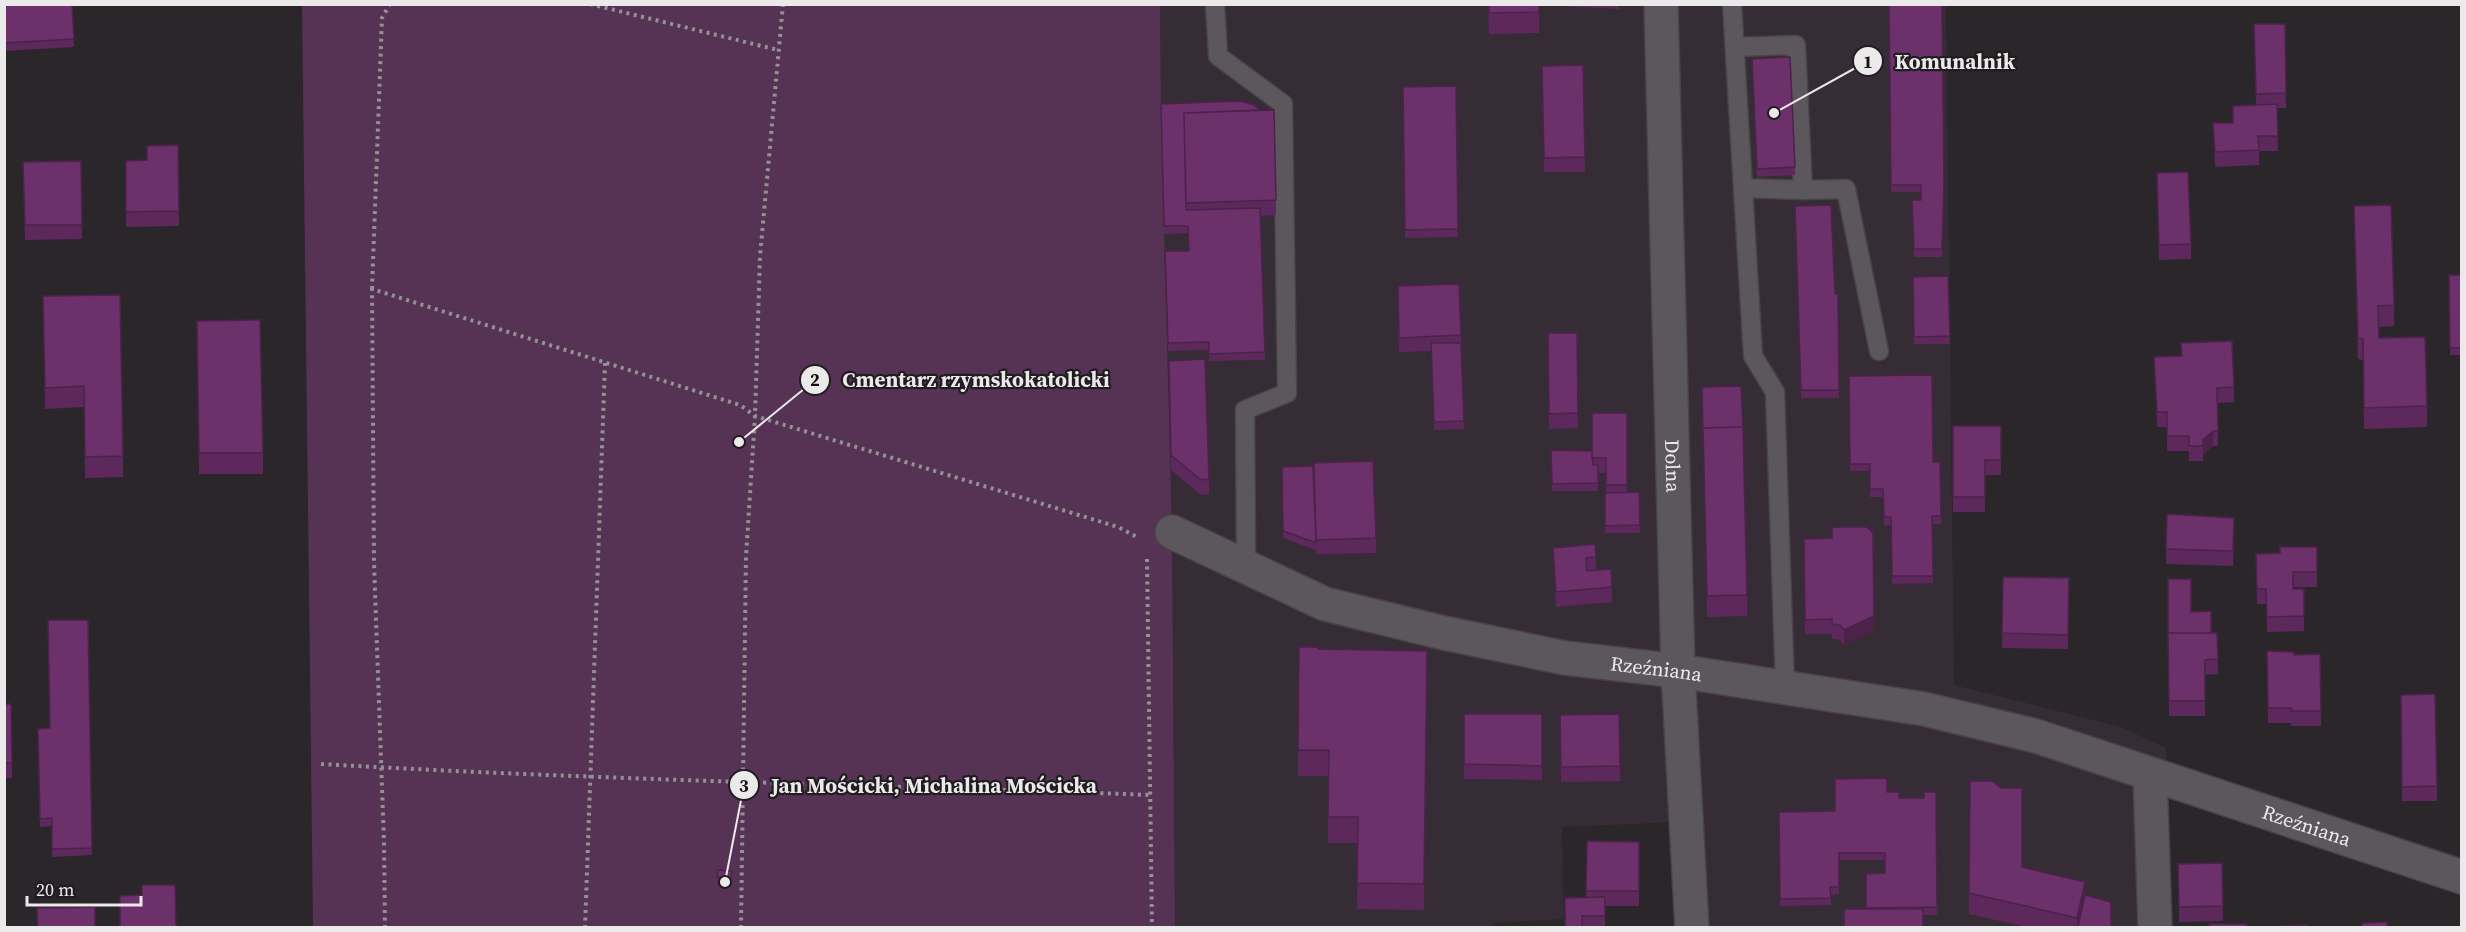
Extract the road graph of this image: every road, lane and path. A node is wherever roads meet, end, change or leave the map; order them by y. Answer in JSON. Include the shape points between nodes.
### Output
{"nodes":[{"id":1,"x":390,"y":4,"type":"edge"},
{"id":2,"x":590,"y":4,"type":"edge"},
{"id":3,"x":783,"y":4,"type":"edge"},
{"id":4,"x":1215,"y":4,"type":"edge"},
{"id":5,"x":1661,"y":4,"type":"edge"},
{"id":6,"x":1732,"y":4,"type":"edge"},
{"id":7,"x":1735,"y":47,"type":"junction"},
{"id":8,"x":778,"y":51,"type":"junction"},
{"id":9,"x":1743,"y":188,"type":"junction"},
{"id":10,"x":1803,"y":190,"type":"junction"},
{"id":11,"x":372,"y":289,"type":"junction"},
{"id":12,"x":1878,"y":351,"type":"dead end"},
{"id":13,"x":605,"y":363,"type":"junction"},
{"id":14,"x":755,"y":416,"type":"junction"},
{"id":15,"x":1172,"y":532,"type":"dead end"},
{"id":16,"x":1142,"y":543,"type":"dead end"},
{"id":17,"x":1147,"y":556,"type":"dead end"},
{"id":18,"x":1246,"y":566,"type":"junction"},
{"id":19,"x":1678,"y":671,"type":"junction"},
{"id":20,"x":1785,"y":687,"type":"junction"},
{"id":21,"x":321,"y":764,"type":"dead end"},
{"id":22,"x":381,"y":767,"type":"junction"},
{"id":23,"x":2150,"y":774,"type":"junction"},
{"id":24,"x":589,"y":778,"type":"junction"},
{"id":25,"x":743,"y":781,"type":"junction"},
{"id":26,"x":1151,"y":795,"type":"junction"},
{"id":27,"x":2462,"y":877,"type":"edge"},
{"id":28,"x":385,"y":927,"type":"edge"},
{"id":29,"x":585,"y":927,"type":"edge"},
{"id":30,"x":741,"y":927,"type":"edge"},
{"id":31,"x":1152,"y":927,"type":"edge"},
{"id":32,"x":1692,"y":927,"type":"edge"},
{"id":33,"x":2155,"y":927,"type":"edge"}],
"edges":[{"from":1,"to":11,"type":"path","via":[[382,18]]},
{"from":2,"to":8,"type":"path"},
{"from":3,"to":8,"type":"path"},
{"from":4,"to":18,"type":"lane","via":[[1218,56],[1283,104],[1287,393],[1245,410]]},
{"from":5,"to":19,"type":"street","name":"Dolna"},
{"from":6,"to":7,"type":"lane"},
{"from":7,"to":9,"type":"lane"},
{"from":7,"to":10,"type":"lane","via":[[1796,45]]},
{"from":8,"to":14,"type":"path","via":[[760,256]]},
{"from":9,"to":10,"type":"lane"},
{"from":9,"to":20,"type":"lane","via":[[1753,356],[1775,392]]},
{"from":10,"to":12,"type":"lane","via":[[1846,189]]},
{"from":11,"to":13,"type":"path"},
{"from":11,"to":22,"type":"path","via":[[374,563]]},
{"from":13,"to":14,"type":"path","via":[[740,405]]},
{"from":13,"to":24,"type":"path"},
{"from":14,"to":16,"type":"path","via":[[1118,527]]},
{"from":14,"to":25,"type":"path","via":[[746,557]]},
{"from":15,"to":18,"type":"street","name":"Rzeźniana"},
{"from":17,"to":26,"type":"path"},
{"from":18,"to":19,"type":"street","name":"Rzeźniana","via":[[1325,604],[1444,633],[1565,658]]},
{"from":19,"to":20,"type":"street","name":"Rzeźniana"},
{"from":19,"to":32,"type":"street","name":"Dolna"},
{"from":20,"to":23,"type":"street","name":"Rzeźniana","via":[[1924,709],[2036,736]]},
{"from":21,"to":22,"type":"path"},
{"from":22,"to":24,"type":"path"},
{"from":22,"to":28,"type":"path"},
{"from":23,"to":27,"type":"street","name":"Rzeźniana"},
{"from":23,"to":33,"type":"street"},
{"from":24,"to":25,"type":"path"},
{"from":24,"to":29,"type":"path"},
{"from":25,"to":26,"type":"path"},
{"from":25,"to":30,"type":"path"},
{"from":26,"to":31,"type":"path"}]}
